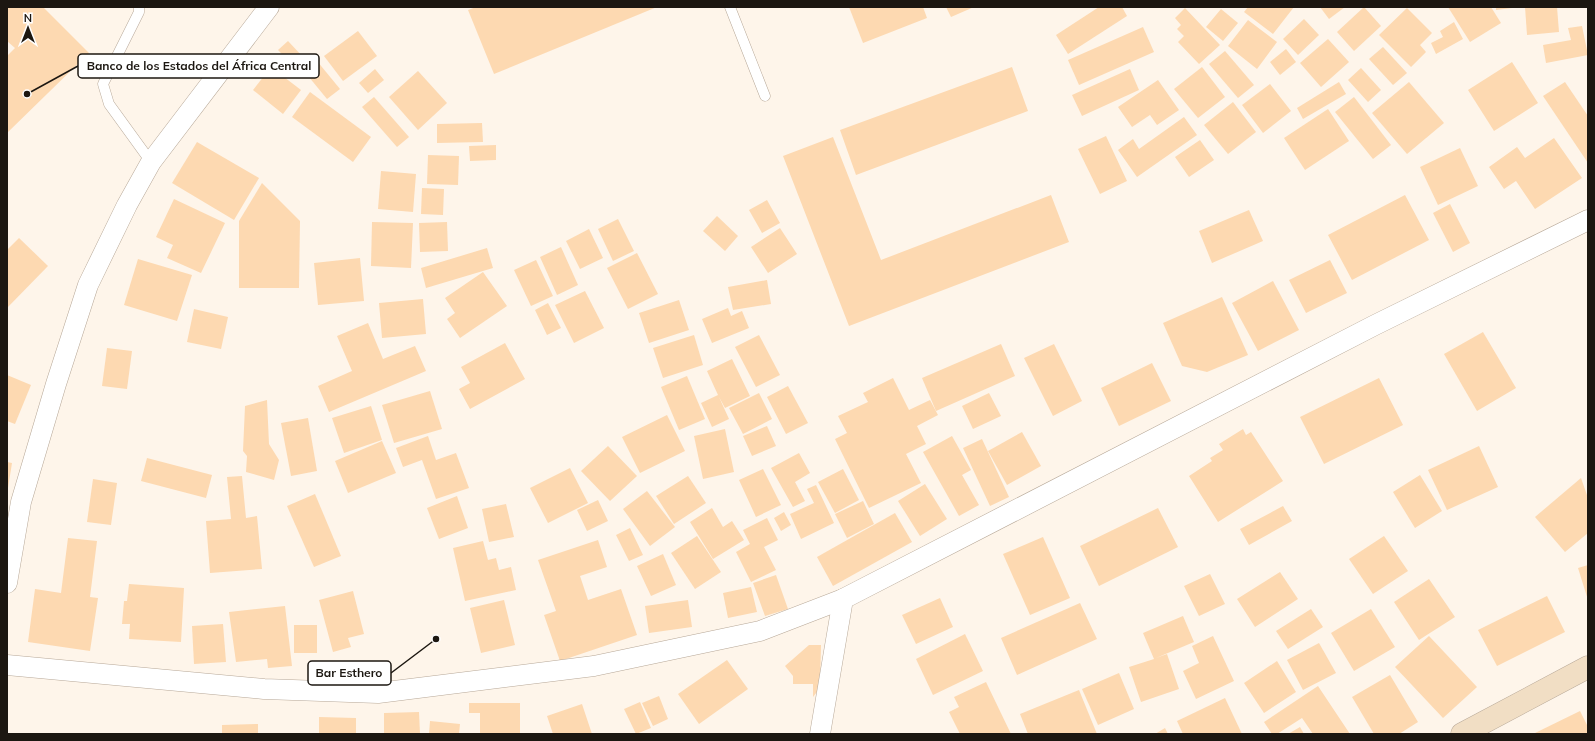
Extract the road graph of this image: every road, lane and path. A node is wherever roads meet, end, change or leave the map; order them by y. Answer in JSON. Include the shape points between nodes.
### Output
{"nodes":[{"id":1,"x":139,"y":7,"type":"edge"},
{"id":2,"x":269,"y":7,"type":"edge"},
{"id":3,"x":730,"y":7,"type":"edge"},
{"id":4,"x":765,"y":96,"type":"dead end"},
{"id":5,"x":151,"y":162,"type":"junction"},
{"id":6,"x":1588,"y":220,"type":"edge"},
{"id":7,"x":7,"y":583,"type":"edge"},
{"id":8,"x":842,"y":599,"type":"junction"},
{"id":9,"x":7,"y":665,"type":"edge"},
{"id":10,"x":1588,"y":667,"type":"edge"},
{"id":11,"x":820,"y":734,"type":"edge"},
{"id":12,"x":1462,"y":734,"type":"edge"}],
"edges":[{"from":1,"to":5,"type":"lane","via":[[139,12],[103,84],[109,104]]},
{"from":2,"to":5,"type":"street"},
{"from":3,"to":4,"type":"lane"},
{"from":5,"to":7,"type":"street","via":[[88,285],[21,502]]},
{"from":6,"to":8,"type":"street","via":[[1368,328]]},
{"from":8,"to":9,"type":"street","via":[[760,631],[594,666],[378,693],[264,689]]},
{"from":8,"to":11,"type":"street"},
{"from":10,"to":12,"type":"main road"}]}
